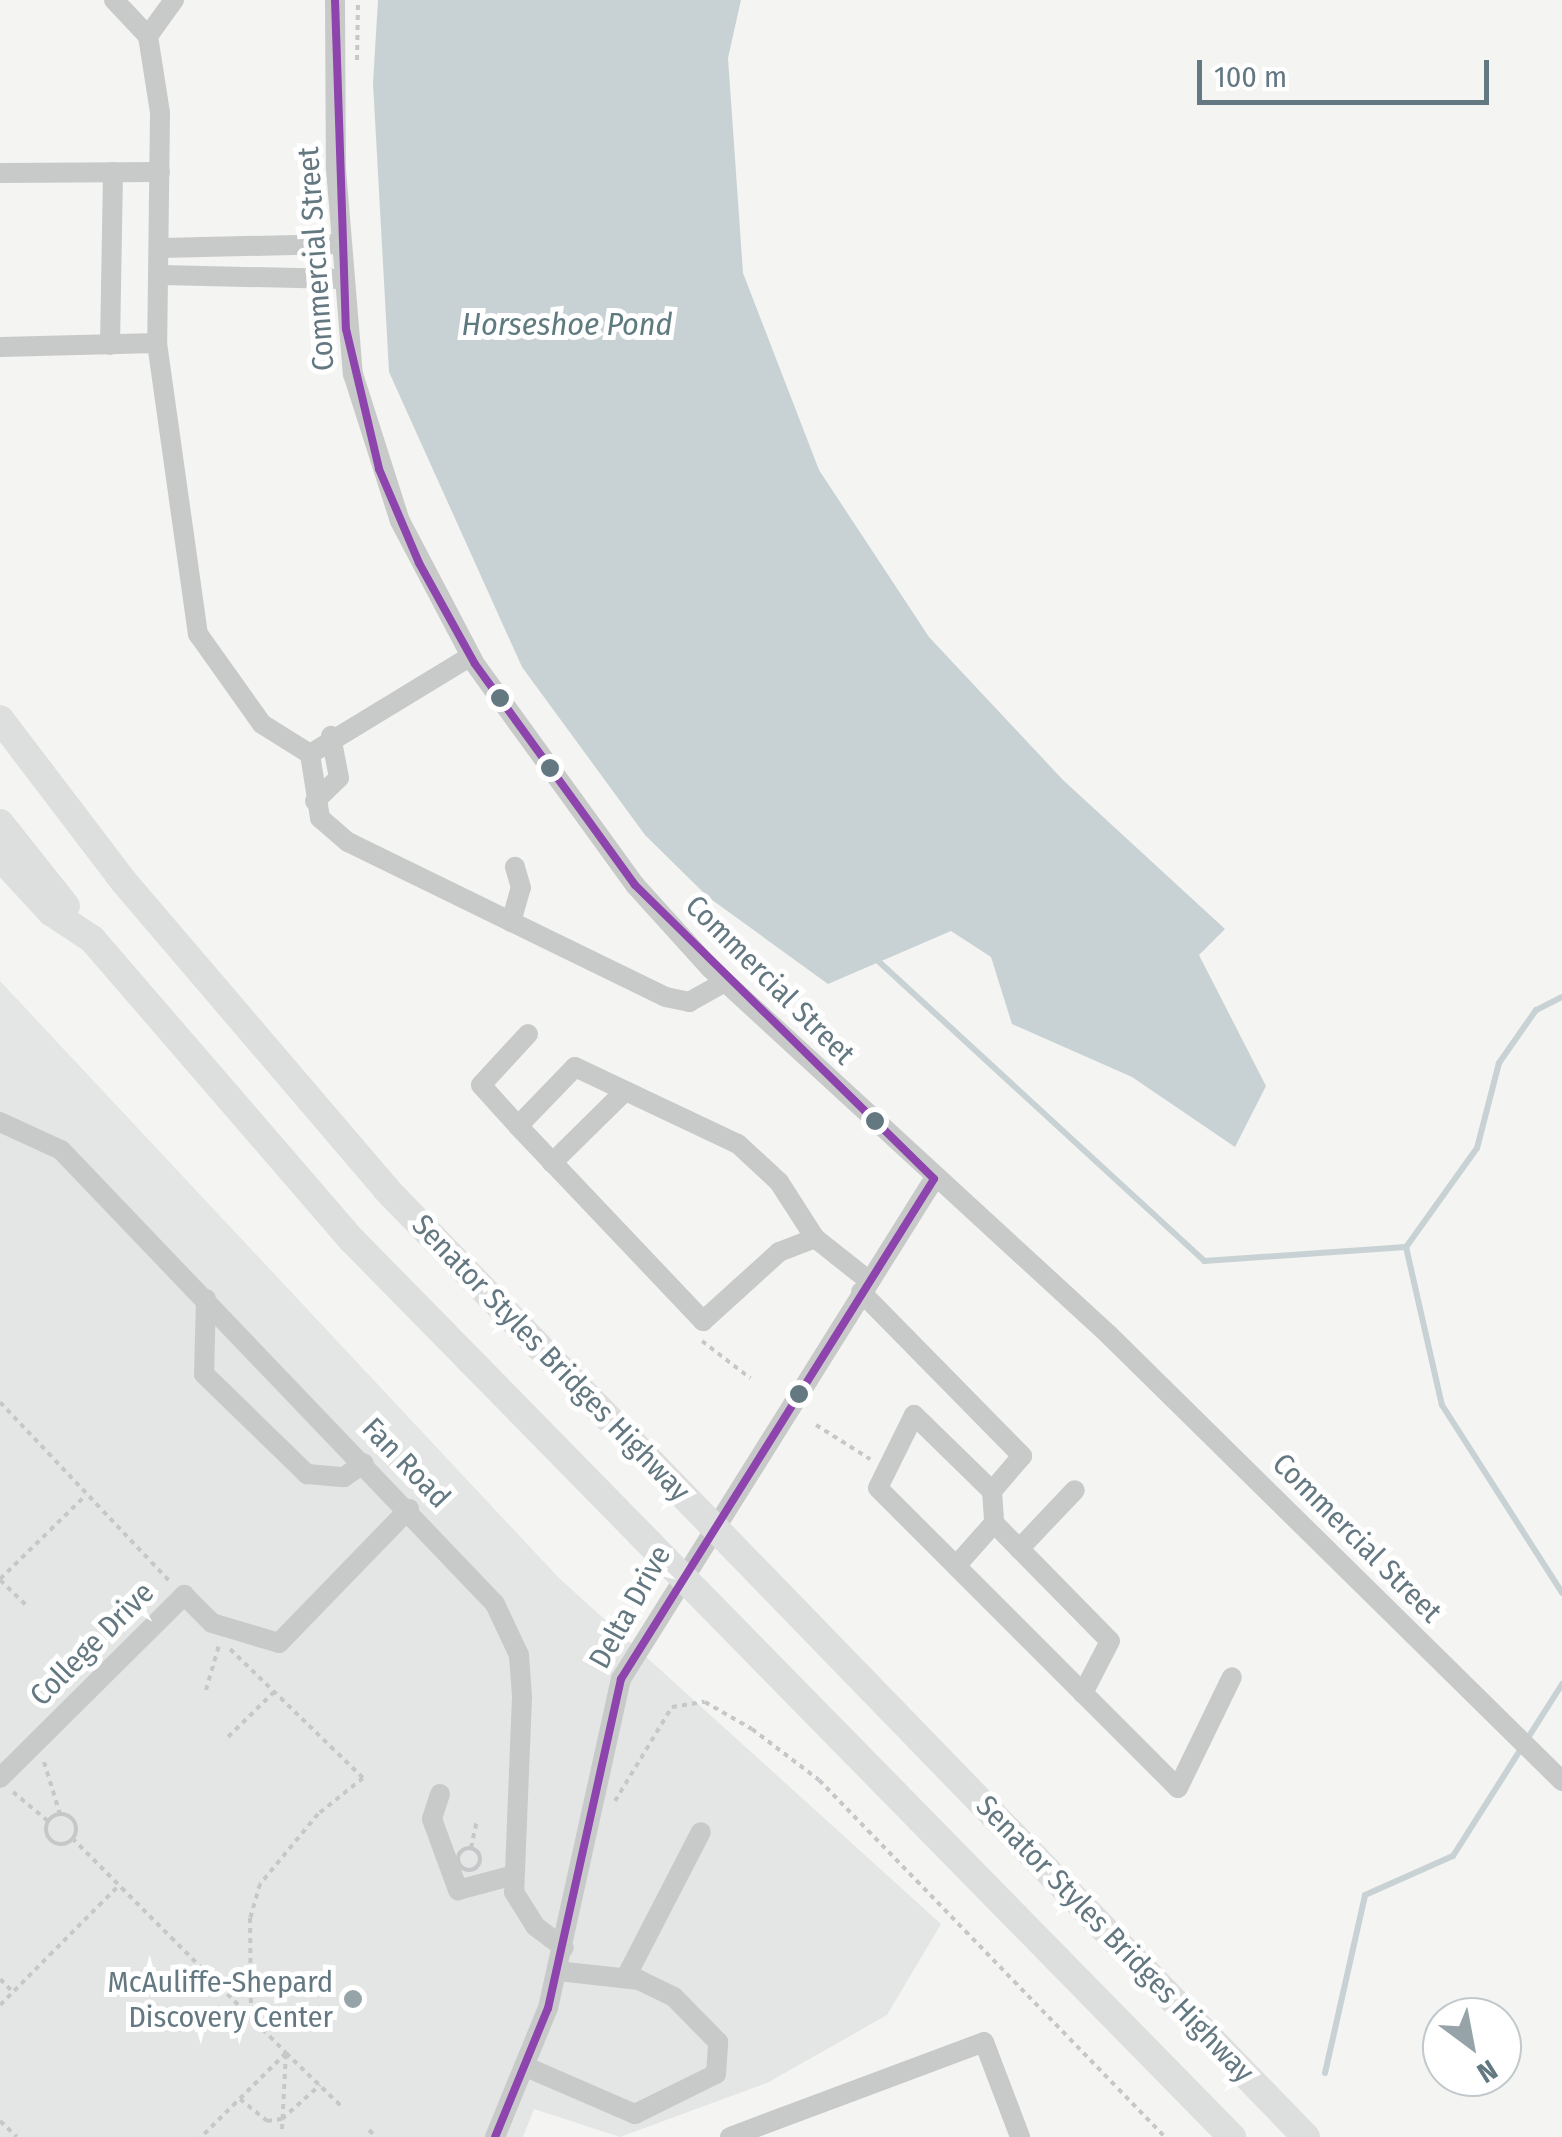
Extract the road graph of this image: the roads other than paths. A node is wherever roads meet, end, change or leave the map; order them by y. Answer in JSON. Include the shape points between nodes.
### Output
{"nodes":[{"id":1,"x":114,"y":0,"type":"edge"},
{"id":2,"x":174,"y":0,"type":"edge"},
{"id":3,"x":335,"y":0,"type":"edge"},
{"id":4,"x":148,"y":36,"type":"junction"},
{"id":5,"x":112,"y":172,"type":"junction"},
{"id":6,"x":160,"y":172,"type":"junction"},
{"id":7,"x":0,"y":174,"type":"edge"},
{"id":8,"x":340,"y":244,"type":"junction"},
{"id":9,"x":161,"y":248,"type":"junction"},
{"id":10,"x":162,"y":275,"type":"junction"},
{"id":11,"x":341,"y":279,"type":"junction"},
{"id":12,"x":157,"y":343,"type":"junction"},
{"id":13,"x":110,"y":346,"type":"junction"},
{"id":14,"x":0,"y":347,"type":"edge"},
{"id":15,"x":471,"y":656,"type":"junction"},
{"id":16,"x":0,"y":696,"type":"edge"},
{"id":17,"x":0,"y":719,"type":"edge"},
{"id":18,"x":331,"y":736,"type":"junction"},
{"id":19,"x":310,"y":754,"type":"junction"},
{"id":20,"x":32,"y":760,"type":"junction"},
{"id":21,"x":315,"y":800,"type":"junction"},
{"id":22,"x":0,"y":823,"type":"edge"},
{"id":23,"x":0,"y":857,"type":"edge"},
{"id":24,"x":516,"y":866,"type":"dead end"},
{"id":25,"x":511,"y":922,"type":"junction"},
{"id":26,"x":92,"y":939,"type":"junction"},
{"id":27,"x":725,"y":982,"type":"junction"},
{"id":28,"x":528,"y":1034,"type":"dead end"},
{"id":29,"x":624,"y":1092,"type":"junction"},
{"id":30,"x":0,"y":1122,"type":"edge"},
{"id":31,"x":518,"y":1126,"type":"junction"},
{"id":32,"x":552,"y":1163,"type":"junction"},
{"id":33,"x":934,"y":1179,"type":"junction"},
{"id":34,"x":815,"y":1238,"type":"junction"},
{"id":35,"x":864,"y":1286,"type":"junction"},
{"id":36,"x":206,"y":1299,"type":"junction"},
{"id":37,"x":364,"y":1463,"type":"junction"},
{"id":38,"x":1075,"y":1490,"type":"dead end"},
{"id":39,"x":992,"y":1491,"type":"junction"},
{"id":40,"x":409,"y":1508,"type":"junction"},
{"id":41,"x":994,"y":1523,"type":"junction"},
{"id":42,"x":1019,"y":1549,"type":"junction"},
{"id":43,"x":956,"y":1566,"type":"junction"},
{"id":44,"x":1232,"y":1676,"type":"dead end"},
{"id":45,"x":1083,"y":1693,"type":"junction"},
{"id":46,"x":1562,"y":1781,"type":"edge"},
{"id":47,"x":4,"y":1783,"type":"edge"},
{"id":48,"x":440,"y":1794,"type":"dead end"},
{"id":49,"x":700,"y":1832,"type":"dead end"},
{"id":50,"x":514,"y":1875,"type":"junction"},
{"id":51,"x":564,"y":1948,"type":"junction"},
{"id":52,"x":558,"y":1971,"type":"junction"},
{"id":53,"x":626,"y":1977,"type":"junction"},
{"id":54,"x":524,"y":2066,"type":"junction"},
{"id":55,"x":494,"y":2137,"type":"edge"},
{"id":56,"x":730,"y":2137,"type":"edge"},
{"id":57,"x":1020,"y":2137,"type":"edge"},
{"id":58,"x":1232,"y":2137,"type":"edge"},
{"id":59,"x":1306,"y":2137,"type":"edge"}],
"edges":[{"from":1,"to":4,"type":"street"},
{"from":2,"to":4,"type":"street"},
{"from":3,"to":8,"type":"street","name":"Commercial Street"},
{"from":4,"to":6,"type":"street"},
{"from":5,"to":6,"type":"street"},
{"from":5,"to":7,"type":"street"},
{"from":5,"to":13,"type":"street"},
{"from":6,"to":9,"type":"street"},
{"from":8,"to":9,"type":"street"},
{"from":8,"to":11,"type":"street","name":"Commercial Street"},
{"from":9,"to":10,"type":"street"},
{"from":10,"to":11,"type":"street"},
{"from":10,"to":12,"type":"street"},
{"from":11,"to":15,"type":"street","name":"Commercial Street","via":[[379,469]]},
{"from":12,"to":13,"type":"street"},
{"from":12,"to":19,"type":"street","via":[[198,634],[262,724]]},
{"from":13,"to":14,"type":"street"},
{"from":15,"to":18,"type":"street"},
{"from":15,"to":27,"type":"street","name":"Commercial Street","via":[[635,884]]},
{"from":16,"to":20,"type":"highway"},
{"from":17,"to":20,"type":"highway","name":"Senator Styles Bridges Highway"},
{"from":18,"to":19,"type":"street"},
{"from":18,"to":21,"type":"street","via":[[340,778]]},
{"from":19,"to":21,"type":"street"},
{"from":20,"to":59,"type":"highway","name":"Senator Styles Bridges Highway","via":[[360,1161]]},
{"from":21,"to":25,"type":"street","via":[[348,842]]},
{"from":22,"to":26,"type":"highway"},
{"from":23,"to":26,"type":"highway","via":[[51,912]]},
{"from":24,"to":25,"type":"street","via":[[521,888]]},
{"from":25,"to":27,"type":"street","via":[[666,997],[689,1002]]},
{"from":26,"to":58,"type":"highway","via":[[352,1240]]},
{"from":27,"to":33,"type":"street","name":"Commercial Street"},
{"from":28,"to":31,"type":"street","via":[[480,1085]]},
{"from":29,"to":31,"type":"street","via":[[575,1067]]},
{"from":29,"to":32,"type":"street"},
{"from":29,"to":34,"type":"street","via":[[738,1144],[779,1182]]},
{"from":30,"to":36,"type":"street","name":"Fan Road","via":[[61,1150]]},
{"from":31,"to":32,"type":"street"},
{"from":32,"to":34,"type":"street","via":[[703,1321],[779,1252]]},
{"from":33,"to":35,"type":"street","name":"Delta Drive"},
{"from":33,"to":46,"type":"street","name":"Commercial Street","via":[[1109,1336]]},
{"from":34,"to":35,"type":"street"},
{"from":35,"to":39,"type":"street","via":[[1022,1456]]},
{"from":35,"to":51,"type":"street","name":"Delta Drive","via":[[652,1618],[602,1745]]},
{"from":36,"to":37,"type":"street","name":"Fan Road"},
{"from":36,"to":37,"type":"street","via":[[204,1374],[307,1474],[344,1477]]},
{"from":37,"to":40,"type":"street","name":"Fan Road"},
{"from":38,"to":42,"type":"street"},
{"from":39,"to":41,"type":"street"},
{"from":39,"to":43,"type":"street","via":[[914,1415],[878,1488]]},
{"from":40,"to":47,"type":"street","name":"College Drive","via":[[279,1643],[217,1632],[184,1596]]},
{"from":40,"to":50,"type":"street","name":"Fan Road","via":[[495,1604],[518,1655]]},
{"from":41,"to":42,"type":"street"},
{"from":41,"to":43,"type":"street"},
{"from":42,"to":45,"type":"street","via":[[1110,1642]]},
{"from":43,"to":45,"type":"street"},
{"from":44,"to":45,"type":"street","via":[[1178,1788]]},
{"from":48,"to":50,"type":"street","via":[[432,1819],[458,1890]]},
{"from":49,"to":53,"type":"street"},
{"from":50,"to":51,"type":"street","name":"Fan Road","via":[[535,1926]]},
{"from":51,"to":52,"type":"street","name":"Delta Drive"},
{"from":52,"to":53,"type":"street"},
{"from":52,"to":54,"type":"street","name":"Delta Drive"},
{"from":53,"to":54,"type":"street","via":[[674,1997],[707,2025],[718,2061],[703,2087],[635,2114]]},
{"from":54,"to":55,"type":"street","name":"Delta Drive"},
{"from":56,"to":57,"type":"street","via":[[984,2042]]}]}
